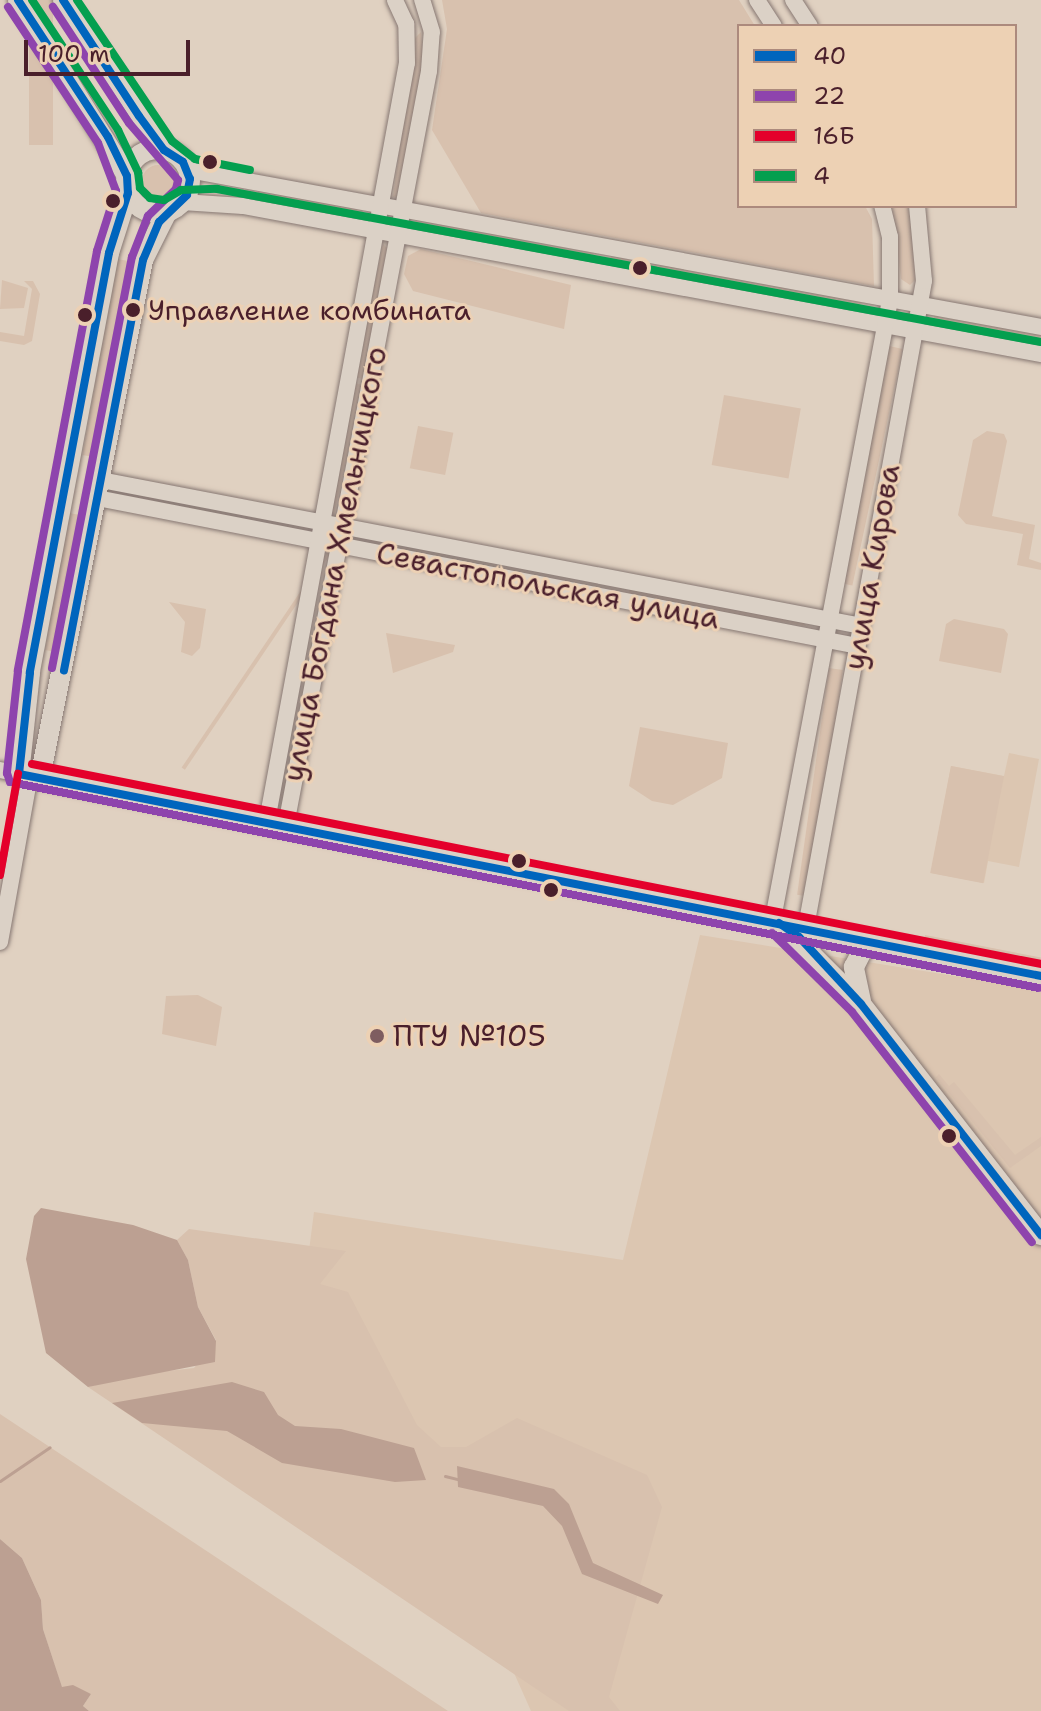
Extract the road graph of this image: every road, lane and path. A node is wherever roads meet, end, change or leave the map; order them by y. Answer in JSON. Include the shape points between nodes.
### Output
{"nodes":[{"id":1,"x":18,"y":0,"type":"edge"},
{"id":2,"x":63,"y":0,"type":"edge"},
{"id":3,"x":395,"y":0,"type":"edge"},
{"id":4,"x":422,"y":0,"type":"edge"},
{"id":5,"x":757,"y":0,"type":"edge"},
{"id":6,"x":793,"y":0,"type":"edge"},
{"id":7,"x":429,"y":19,"type":"junction"},
{"id":8,"x":406,"y":24,"type":"junction"},
{"id":9,"x":773,"y":24,"type":"edge"},
{"id":10,"x":809,"y":24,"type":"edge"},
{"id":11,"x":164,"y":150,"type":"junction"},
{"id":12,"x":188,"y":170,"type":"junction"},
{"id":13,"x":127,"y":184,"type":"junction"},
{"id":14,"x":380,"y":206,"type":"junction"},
{"id":15,"x":175,"y":207,"type":"junction"},
{"id":16,"x":883,"y":208,"type":"edge"},
{"id":17,"x":917,"y":208,"type":"edge"},
{"id":18,"x":402,"y":211,"type":"junction"},
{"id":19,"x":376,"y":230,"type":"junction"},
{"id":20,"x":397,"y":234,"type":"junction"},
{"id":21,"x":890,"y":300,"type":"junction"},
{"id":22,"x":920,"y":305,"type":"junction"},
{"id":23,"x":886,"y":325,"type":"junction"},
{"id":24,"x":1041,"y":327,"type":"edge"},
{"id":25,"x":915,"y":331,"type":"junction"},
{"id":26,"x":1041,"y":354,"type":"edge"},
{"id":27,"x":99,"y":489,"type":"junction"},
{"id":28,"x":322,"y":522,"type":"junction"},
{"id":29,"x":342,"y":526,"type":"junction"},
{"id":30,"x":319,"y":541,"type":"junction"},
{"id":31,"x":339,"y":545,"type":"junction"},
{"id":32,"x":539,"y":564,"type":"junction"},
{"id":33,"x":626,"y":580,"type":"junction"},
{"id":34,"x":536,"y":583,"type":"junction"},
{"id":35,"x":622,"y":600,"type":"junction"},
{"id":36,"x":830,"y":619,"type":"junction"},
{"id":37,"x":861,"y":626,"type":"junction"},
{"id":38,"x":826,"y":640,"type":"junction"},
{"id":39,"x":858,"y":646,"type":"junction"},
{"id":40,"x":22,"y":774,"type":"edge"},
{"id":41,"x":276,"y":823,"type":"junction"},
{"id":42,"x":773,"y":919,"type":"junction"},
{"id":43,"x":806,"y":927,"type":"junction"},
{"id":44,"x":867,"y":941,"type":"junction"},
{"id":45,"x":0,"y":942,"type":"edge"},
{"id":46,"x":1041,"y":976,"type":"edge"},
{"id":47,"x":861,"y":1004,"type":"junction"},
{"id":48,"x":1041,"y":1235,"type":"edge"}],
"edges":[{"from":1,"to":13,"type":"main road"},
{"from":2,"to":11,"type":"main road"},
{"from":3,"to":8,"type":"street","name":"улица Богдана Хмельницкого"},
{"from":4,"to":7,"type":"street","name":"улица Богдана Хмельницкого"},
{"from":5,"to":9,"type":"street"},
{"from":6,"to":10,"type":"street"},
{"from":7,"to":8,"type":"street"},
{"from":7,"to":18,"type":"street","name":"улица Богдана Хмельницкого","via":[[429,71]]},
{"from":8,"to":14,"type":"street","name":"улица Богдана Хмельницкого","via":[[407,63]]},
{"from":11,"to":12,"type":"main road"},
{"from":11,"to":13,"type":"main road","via":[[140,155]]},
{"from":12,"to":14,"type":"street"},
{"from":12,"to":15,"type":"main road","via":[[189,187]]},
{"from":13,"to":15,"type":"main road","via":[[144,210]]},
{"from":13,"to":40,"type":"main road","via":[[109,253],[30,673]]},
{"from":14,"to":18,"type":"street"},
{"from":14,"to":19,"type":"street","name":"улица Богдана Хмельницкого"},
{"from":15,"to":19,"type":"street","via":[[215,201]]},
{"from":15,"to":27,"type":"main road","via":[[143,260]]},
{"from":16,"to":21,"type":"street","name":"улица Кирова","via":[[890,237]]},
{"from":17,"to":22,"type":"street","name":"улица Кирова","via":[[925,264]]},
{"from":18,"to":20,"type":"street","name":"улица Богдана Хмельницкого"},
{"from":18,"to":21,"type":"street"},
{"from":19,"to":20,"type":"street"},
{"from":19,"to":28,"type":"street","name":"улица Богдана Хмельницкого"},
{"from":20,"to":23,"type":"street"},
{"from":20,"to":29,"type":"street","name":"улица Богдана Хмельницкого"},
{"from":21,"to":22,"type":"street"},
{"from":21,"to":23,"type":"street","name":"улица Кирова"},
{"from":22,"to":24,"type":"street"},
{"from":22,"to":25,"type":"street","name":"улица Кирова"},
{"from":23,"to":25,"type":"street"},
{"from":23,"to":36,"type":"street","name":"улица Кирова"},
{"from":25,"to":26,"type":"street"},
{"from":25,"to":37,"type":"street","name":"улица Кирова"},
{"from":27,"to":28,"type":"street","name":"Севастопольская улица"},
{"from":27,"to":30,"type":"street","name":"Севастопольская улица"},
{"from":27,"to":40,"type":"main road"},
{"from":28,"to":29,"type":"street","name":"Севастопольская улица"},
{"from":28,"to":30,"type":"street","name":"улица Богдана Хмельницкого"},
{"from":29,"to":31,"type":"street","name":"улица Богдана Хмельницкого"},
{"from":29,"to":32,"type":"street","name":"Севастопольская улица"},
{"from":30,"to":31,"type":"street","name":"Севастопольская улица"},
{"from":30,"to":41,"type":"street","name":"улица Богдана Хмельницкого"},
{"from":31,"to":34,"type":"street","name":"Севастопольская улица"},
{"from":31,"to":41,"type":"street","name":"улица Богдана Хмельницкого"},
{"from":32,"to":33,"type":"street","name":"Севастопольская улица"},
{"from":32,"to":34,"type":"street"},
{"from":33,"to":35,"type":"street"},
{"from":33,"to":36,"type":"street","name":"Севастопольская улица"},
{"from":34,"to":35,"type":"street","name":"Севастопольская улица"},
{"from":35,"to":38,"type":"street","name":"Севастопольская улица"},
{"from":36,"to":37,"type":"street","name":"Севастопольская улица"},
{"from":36,"to":38,"type":"street","name":"улица Кирова"},
{"from":37,"to":39,"type":"street","name":"улица Кирова"},
{"from":38,"to":39,"type":"street","name":"Севастопольская улица"},
{"from":38,"to":42,"type":"street","name":"улица Кирова"},
{"from":39,"to":43,"type":"street","name":"улица Кирова"},
{"from":40,"to":41,"type":"main road"},
{"from":40,"to":45,"type":"street"},
{"from":41,"to":42,"type":"main road"},
{"from":42,"to":43,"type":"main road"},
{"from":42,"to":47,"type":"main road","via":[[799,937]]},
{"from":43,"to":44,"type":"main road"},
{"from":44,"to":46,"type":"main road"},
{"from":44,"to":47,"type":"main road","via":[[854,967]]},
{"from":47,"to":48,"type":"main road"}]}
